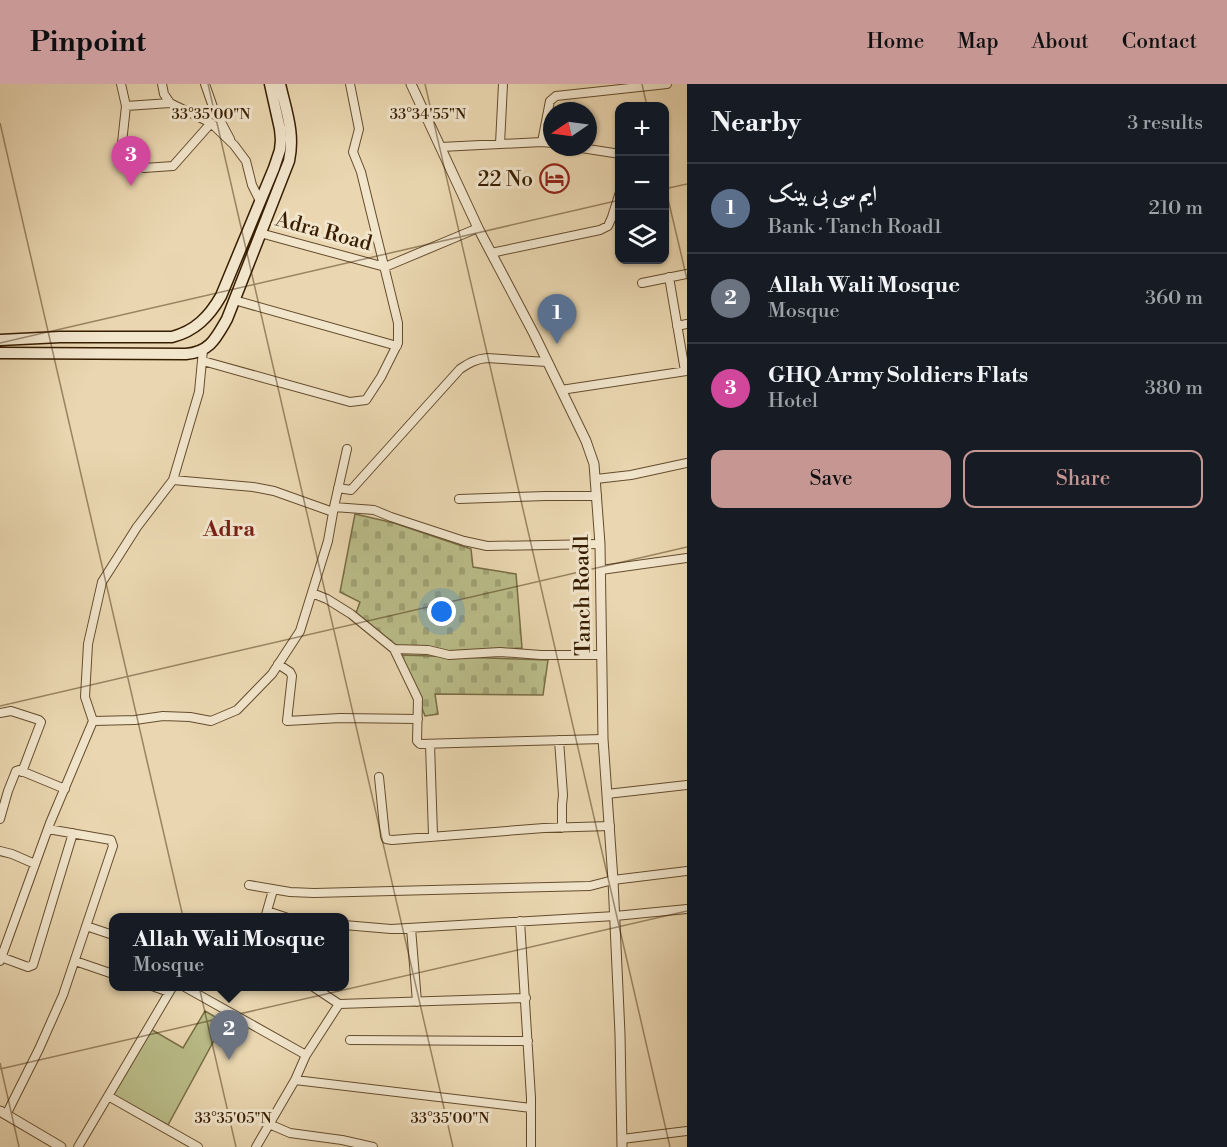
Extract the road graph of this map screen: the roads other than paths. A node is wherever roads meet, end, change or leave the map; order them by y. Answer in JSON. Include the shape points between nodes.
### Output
{"nodes":[{"id":1,"x":121,"y":84,"type":"edge"},
{"id":2,"x":162,"y":84,"type":"edge"},
{"id":3,"x":205,"y":84,"type":"edge"},
{"id":4,"x":270,"y":84,"type":"edge"},
{"id":5,"x":280,"y":84,"type":"edge"},
{"id":6,"x":350,"y":84,"type":"edge"},
{"id":7,"x":411,"y":84,"type":"edge"},
{"id":8,"x":503,"y":84,"type":"edge"},
{"id":9,"x":668,"y":84,"type":"edge"},
{"id":10,"x":170,"y":103,"type":"junction"},
{"id":11,"x":126,"y":106,"type":"junction"},
{"id":12,"x":211,"y":123,"type":"junction"},
{"id":13,"x":542,"y":142,"type":"joint"},
{"id":14,"x":500,"y":144,"type":"junction"},
{"id":15,"x":234,"y":146,"type":"junction"},
{"id":16,"x":441,"y":147,"type":"junction"},
{"id":17,"x":597,"y":150,"type":"edge"},
{"id":18,"x":615,"y":153,"type":"edge"},
{"id":19,"x":261,"y":201,"type":"junction"},
{"id":20,"x":615,"y":206,"type":"edge"},
{"id":21,"x":478,"y":228,"type":"junction"},
{"id":22,"x":260,"y":233,"type":"junction"},
{"id":23,"x":491,"y":253,"type":"junction"},
{"id":24,"x":385,"y":267,"type":"junction"},
{"id":25,"x":687,"y":274,"type":"edge"},
{"id":26,"x":669,"y":278,"type":"junction"},
{"id":27,"x":642,"y":283,"type":"dead end"},
{"id":28,"x":234,"y":300,"type":"junction"},
{"id":29,"x":687,"y":324,"type":"edge"},
{"id":30,"x":677,"y":326,"type":"junction"},
{"id":31,"x":0,"y":340,"type":"edge"},
{"id":32,"x":397,"y":346,"type":"junction"},
{"id":33,"x":0,"y":353,"type":"edge"},
{"id":34,"x":203,"y":355,"type":"junction"},
{"id":35,"x":548,"y":362,"type":"junction"},
{"id":36,"x":686,"y":371,"type":"edge"},
{"id":37,"x":561,"y":390,"type":"junction"},
{"id":38,"x":347,"y":449,"type":"dead end"},
{"id":39,"x":687,"y":463,"type":"edge"},
{"id":40,"x":596,"y":479,"type":"junction"},
{"id":41,"x":173,"y":480,"type":"junction"},
{"id":42,"x":338,"y":488,"type":"junction"},
{"id":43,"x":597,"y":496,"type":"junction"},
{"id":44,"x":459,"y":499,"type":"dead end"},
{"id":45,"x":333,"y":510,"type":"junction"},
{"id":46,"x":600,"y":544,"type":"junction"},
{"id":47,"x":687,"y":558,"type":"edge"},
{"id":48,"x":600,"y":570,"type":"junction"},
{"id":49,"x":312,"y":593,"type":"junction"},
{"id":50,"x":394,"y":649,"type":"junction"},
{"id":51,"x":602,"y":655,"type":"junction"},
{"id":52,"x":278,"y":664,"type":"junction"},
{"id":53,"x":0,"y":713,"type":"edge"},
{"id":54,"x":418,"y":719,"type":"junction"},
{"id":55,"x":93,"y":721,"type":"junction"},
{"id":56,"x":603,"y":739,"type":"junction"},
{"id":57,"x":559,"y":740,"type":"junction"},
{"id":58,"x":430,"y":744,"type":"junction"},
{"id":59,"x":22,"y":772,"type":"junction"},
{"id":60,"x":379,"y":777,"type":"dead end"},
{"id":61,"x":687,"y":785,"type":"edge"},
{"id":62,"x":65,"y":789,"type":"junction"},
{"id":63,"x":607,"y":794,"type":"junction"},
{"id":64,"x":0,"y":819,"type":"edge"},
{"id":65,"x":610,"y":826,"type":"junction"},
{"id":66,"x":562,"y":828,"type":"junction"},
{"id":67,"x":48,"y":829,"type":"junction"},
{"id":68,"x":73,"y":833,"type":"junction"},
{"id":69,"x":433,"y":835,"type":"junction"},
{"id":70,"x":0,"y":851,"type":"edge"},
{"id":71,"x":35,"y":864,"type":"junction"},
{"id":72,"x":687,"y":871,"type":"edge"},
{"id":73,"x":613,"y":880,"type":"junction"},
{"id":74,"x":249,"y":885,"type":"dead end"},
{"id":75,"x":273,"y":890,"type":"junction"},
{"id":76,"x":687,"y":909,"type":"edge"},
{"id":77,"x":266,"y":913,"type":"edge"},
{"id":78,"x":615,"y":916,"type":"junction"},
{"id":79,"x":520,"y":921,"type":"junction"},
{"id":80,"x":349,"y":925,"type":"edge"},
{"id":81,"x":86,"y":926,"type":"junction"},
{"id":82,"x":411,"y":928,"type":"junction"},
{"id":83,"x":109,"y":933,"type":"edge"},
{"id":84,"x":1,"y":959,"type":"edge"},
{"id":85,"x":75,"y":961,"type":"junction"},
{"id":86,"x":109,"y":972,"type":"edge"},
{"id":87,"x":170,"y":991,"type":"edge"},
{"id":88,"x":190,"y":991,"type":"edge"},
{"id":89,"x":318,"y":991,"type":"edge"},
{"id":90,"x":525,"y":998,"type":"junction"},
{"id":91,"x":417,"y":1002,"type":"junction"},
{"id":92,"x":339,"y":1004,"type":"junction"},
{"id":93,"x":351,"y":1040,"type":"dead end"},
{"id":94,"x":528,"y":1041,"type":"junction"},
{"id":95,"x":306,"y":1055,"type":"junction"},
{"id":96,"x":295,"y":1080,"type":"junction"},
{"id":97,"x":108,"y":1096,"type":"junction"},
{"id":98,"x":531,"y":1108,"type":"junction"},
{"id":99,"x":3,"y":1113,"type":"edge"},
{"id":100,"x":269,"y":1124,"type":"junction"},
{"id":101,"x":687,"y":1131,"type":"edge"},
{"id":102,"x":622,"y":1143,"type":"edge"},
{"id":103,"x":61,"y":1147,"type":"edge"},
{"id":104,"x":78,"y":1147,"type":"edge"},
{"id":105,"x":198,"y":1147,"type":"edge"},
{"id":106,"x":256,"y":1147,"type":"edge"},
{"id":107,"x":373,"y":1147,"type":"edge"},
{"id":108,"x":531,"y":1147,"type":"edge"}],
"edges":[{"from":1,"to":11,"type":"street"},
{"from":2,"to":10,"type":"street"},
{"from":3,"to":15,"type":"street"},
{"from":4,"to":19,"type":"main road","via":[[281,140]]},
{"from":5,"to":22,"type":"main road","via":[[291,150]]},
{"from":6,"to":24,"type":"street","via":[[359,129],[353,152]]},
{"from":7,"to":16,"type":"street","name":"Tanch Road1"},
{"from":8,"to":14,"type":"street"},
{"from":9,"to":13,"type":"street","via":[[556,96],[550,101]]},
{"from":10,"to":11,"type":"street"},
{"from":10,"to":12,"type":"street"},
{"from":11,"to":12,"type":"street","via":[[122,143],[144,168],[173,166]]},
{"from":12,"to":15,"type":"street"},
{"from":13,"to":14,"type":"street"},
{"from":14,"to":16,"type":"street"},
{"from":15,"to":19,"type":"street","via":[[246,162]]},
{"from":16,"to":21,"type":"street","name":"Tanch Road1"},
{"from":17,"to":18,"type":"street"},
{"from":19,"to":31,"type":"main road","via":[[217,303],[188,332],[172,337]]},
{"from":20,"to":23,"type":"street","via":[[608,226],[600,230]]},
{"from":21,"to":23,"type":"street","name":"Tanch Road1"},
{"from":21,"to":24,"type":"street","name":"Adra Road"},
{"from":22,"to":24,"type":"street","name":"Adra Road"},
{"from":22,"to":28,"type":"main road"},
{"from":23,"to":35,"type":"street","name":"Tanch Road1"},
{"from":24,"to":32,"type":"street","via":[[398,323]]},
{"from":25,"to":26,"type":"street"},
{"from":26,"to":27,"type":"street"},
{"from":26,"to":30,"type":"street"},
{"from":28,"to":32,"type":"street"},
{"from":28,"to":34,"type":"main road","via":[[217,337]]},
{"from":29,"to":30,"type":"street"},
{"from":30,"to":36,"type":"street"},
{"from":32,"to":34,"type":"street","via":[[366,400],[350,402]]},
{"from":33,"to":34,"type":"main road"},
{"from":34,"to":41,"type":"street","via":[[199,392]]},
{"from":35,"to":37,"type":"street","name":"Tanch Road1"},
{"from":35,"to":42,"type":"street","via":[[480,358],[471,362],[460,369],[351,490]]},
{"from":36,"to":37,"type":"street"},
{"from":37,"to":40,"type":"street","name":"Tanch Road1","via":[[586,441]]},
{"from":38,"to":42,"type":"street"},
{"from":39,"to":40,"type":"street"},
{"from":40,"to":43,"type":"street","name":"Tanch Road1"},
{"from":41,"to":45,"type":"street","via":[[274,491]]},
{"from":41,"to":55,"type":"street","via":[[102,582],[88,644],[85,697]]},
{"from":42,"to":45,"type":"street"},
{"from":43,"to":44,"type":"street"},
{"from":43,"to":46,"type":"street","name":"Tanch Road1"},
{"from":45,"to":46,"type":"street","via":[[374,510],[487,546]]},
{"from":45,"to":49,"type":"street"},
{"from":46,"to":48,"type":"street","name":"Tanch Road1"},
{"from":47,"to":48,"type":"street"},
{"from":48,"to":51,"type":"street","name":"Tanch Road1"},
{"from":49,"to":50,"type":"street","via":[[351,614]]},
{"from":49,"to":52,"type":"street","via":[[300,631]]},
{"from":50,"to":51,"type":"street","via":[[449,655]]},
{"from":50,"to":54,"type":"street","via":[[418,699]]},
{"from":51,"to":56,"type":"street","name":"Tanch Road1"},
{"from":52,"to":54,"type":"street","via":[[292,676],[287,721]]},
{"from":52,"to":55,"type":"street","via":[[237,710],[211,721],[163,716]]},
{"from":53,"to":59,"type":"street","via":[[11,711],[41,722]]},
{"from":54,"to":58,"type":"street","via":[[417,741]]},
{"from":55,"to":62,"type":"street"},
{"from":56,"to":57,"type":"street"},
{"from":56,"to":63,"type":"street","name":"Tanch Road1"},
{"from":57,"to":58,"type":"street"},
{"from":57,"to":66,"type":"street"},
{"from":58,"to":69,"type":"street"},
{"from":59,"to":62,"type":"street"},
{"from":59,"to":64,"type":"street","via":[[14,773]]},
{"from":60,"to":69,"type":"street","via":[[386,839]]},
{"from":61,"to":63,"type":"street"},
{"from":62,"to":67,"type":"street"},
{"from":63,"to":65,"type":"street","name":"Tanch Road1"},
{"from":65,"to":66,"type":"street"},
{"from":65,"to":73,"type":"street","name":"Tanch Road1"},
{"from":66,"to":69,"type":"street"},
{"from":67,"to":68,"type":"street"},
{"from":67,"to":71,"type":"street"},
{"from":68,"to":81,"type":"street","via":[[113,843]]},
{"from":68,"to":84,"type":"street","via":[[33,964],[28,967]]},
{"from":70,"to":71,"type":"street"},
{"from":71,"to":84,"type":"street"},
{"from":72,"to":73,"type":"street"},
{"from":73,"to":75,"type":"street","via":[[590,886],[314,893]]},
{"from":73,"to":78,"type":"street","name":"Tanch Road1"},
{"from":74,"to":75,"type":"street"},
{"from":75,"to":77,"type":"street"},
{"from":76,"to":78,"type":"street"},
{"from":78,"to":79,"type":"street"},
{"from":78,"to":102,"type":"street","name":"Tanch Road1"},
{"from":79,"to":82,"type":"street"},
{"from":79,"to":90,"type":"street"},
{"from":80,"to":82,"type":"street"},
{"from":81,"to":83,"type":"street"},
{"from":81,"to":85,"type":"street"},
{"from":82,"to":91,"type":"street"},
{"from":85,"to":86,"type":"street"},
{"from":85,"to":99,"type":"street","via":[[48,1029]]},
{"from":87,"to":97,"type":"street"},
{"from":88,"to":95,"type":"street"},
{"from":89,"to":92,"type":"street"},
{"from":90,"to":91,"type":"street"},
{"from":90,"to":94,"type":"street"},
{"from":91,"to":92,"type":"street"},
{"from":92,"to":95,"type":"street"},
{"from":93,"to":94,"type":"street"},
{"from":94,"to":98,"type":"street"},
{"from":95,"to":96,"type":"street"},
{"from":96,"to":98,"type":"street"},
{"from":96,"to":100,"type":"street"},
{"from":97,"to":104,"type":"street"},
{"from":97,"to":105,"type":"street"},
{"from":98,"to":108,"type":"street"},
{"from":99,"to":103,"type":"street"},
{"from":100,"to":106,"type":"street"},
{"from":100,"to":107,"type":"street","via":[[290,1133]]},
{"from":101,"to":102,"type":"street"}]}
